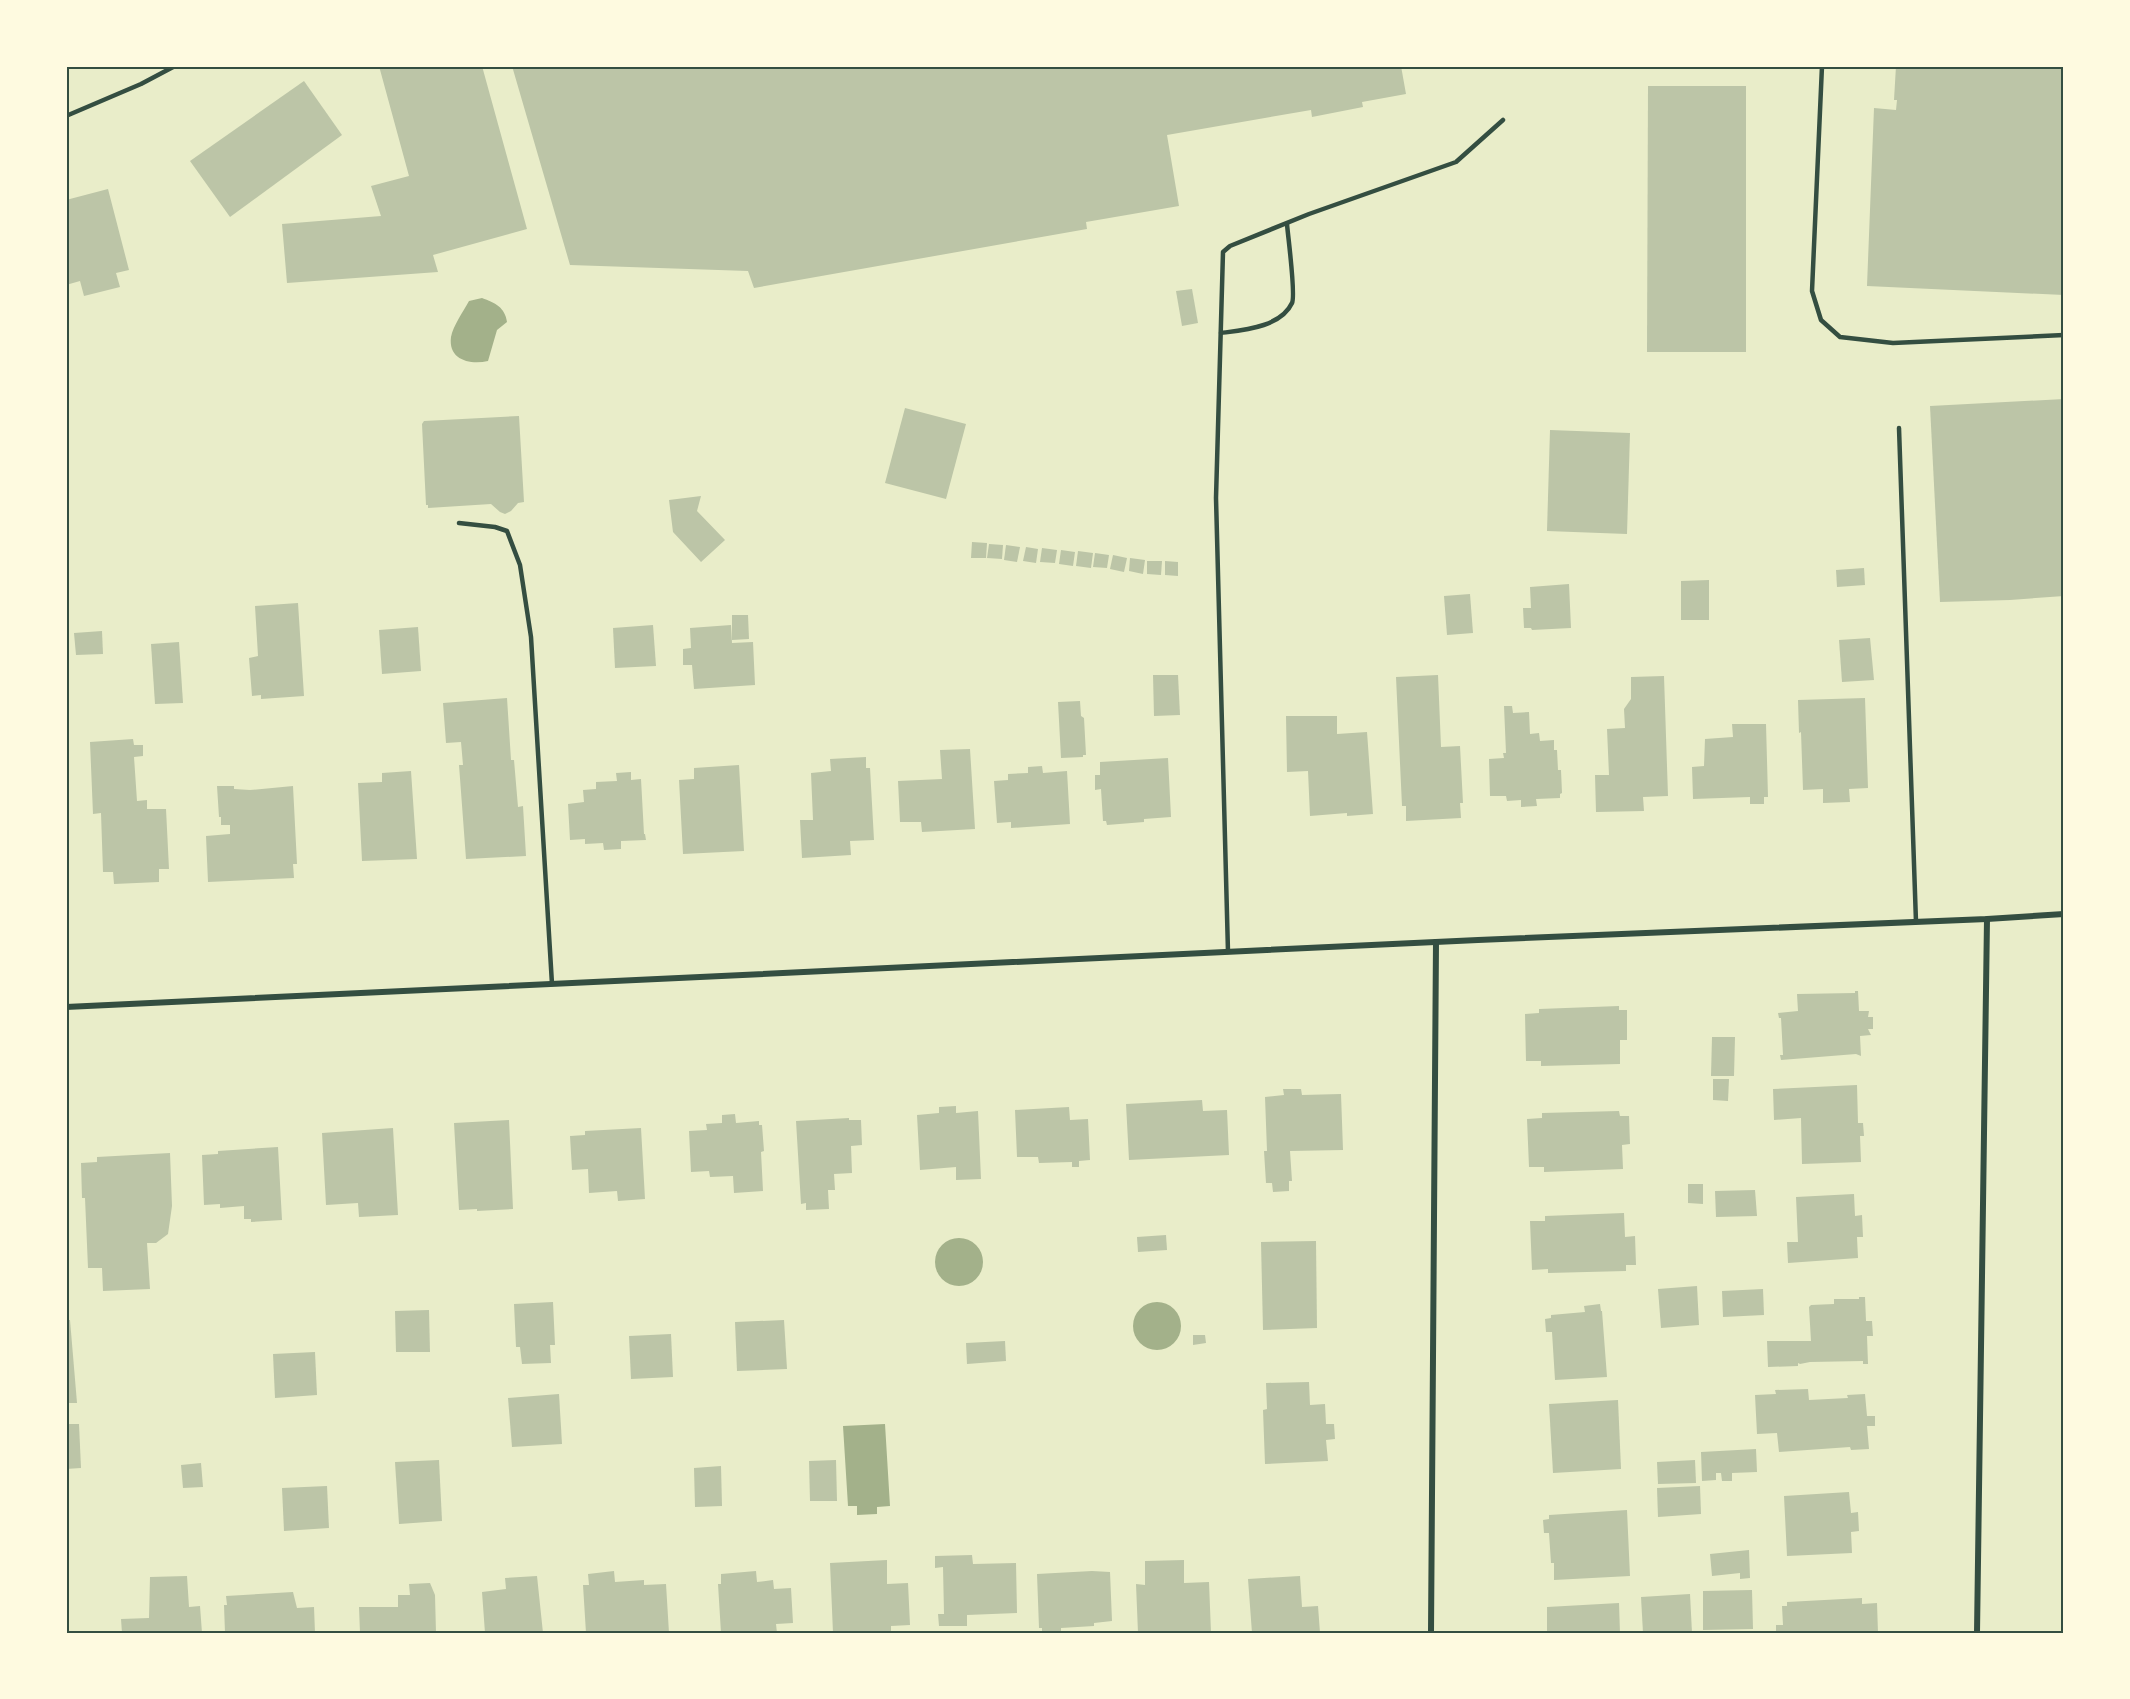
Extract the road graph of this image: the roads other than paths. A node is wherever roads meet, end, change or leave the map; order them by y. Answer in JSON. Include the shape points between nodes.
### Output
{"nodes":[{"id":1,"x":175,"y":66,"type":"edge"},
{"id":2,"x":1822,"y":66,"type":"edge"},
{"id":3,"x":66,"y":116,"type":"edge"},
{"id":4,"x":1503,"y":120,"type":"dead end"},
{"id":5,"x":1287,"y":224,"type":"junction"},
{"id":6,"x":1221,"y":333,"type":"junction"},
{"id":7,"x":2064,"y":335,"type":"edge"},
{"id":8,"x":1899,"y":429,"type":"dead end"},
{"id":9,"x":459,"y":523,"type":"dead end"},
{"id":10,"x":2064,"y":914,"type":"edge"},
{"id":11,"x":1987,"y":919,"type":"junction"},
{"id":12,"x":1916,"y":922,"type":"junction"},
{"id":13,"x":1436,"y":942,"type":"junction"},
{"id":14,"x":1228,"y":952,"type":"junction"},
{"id":15,"x":552,"y":984,"type":"junction"},
{"id":16,"x":66,"y":1007,"type":"edge"},
{"id":17,"x":1431,"y":1633,"type":"edge"},
{"id":18,"x":1977,"y":1633,"type":"edge"}],
"edges":[{"from":1,"to":3,"type":"lane"},
{"from":2,"to":7,"type":"lane","via":[[1812,291],[1821,320],[1840,337],[1893,343]]},
{"from":4,"to":5,"type":"lane","via":[[1456,162]]},
{"from":5,"to":6,"type":"lane","via":[[1223,252]]},
{"from":5,"to":6,"type":"lane","via":[[1293,302],[1283,317],[1250,329]]},
{"from":6,"to":14,"type":"lane","via":[[1216,498]]},
{"from":8,"to":12,"type":"lane"},
{"from":9,"to":15,"type":"lane","via":[[507,531],[520,565],[531,637]]},
{"from":10,"to":11,"type":"street"},
{"from":11,"to":12,"type":"street"},
{"from":11,"to":18,"type":"street"},
{"from":12,"to":13,"type":"street"},
{"from":13,"to":14,"type":"street"},
{"from":13,"to":17,"type":"street"},
{"from":14,"to":15,"type":"street"},
{"from":15,"to":16,"type":"street"}]}
